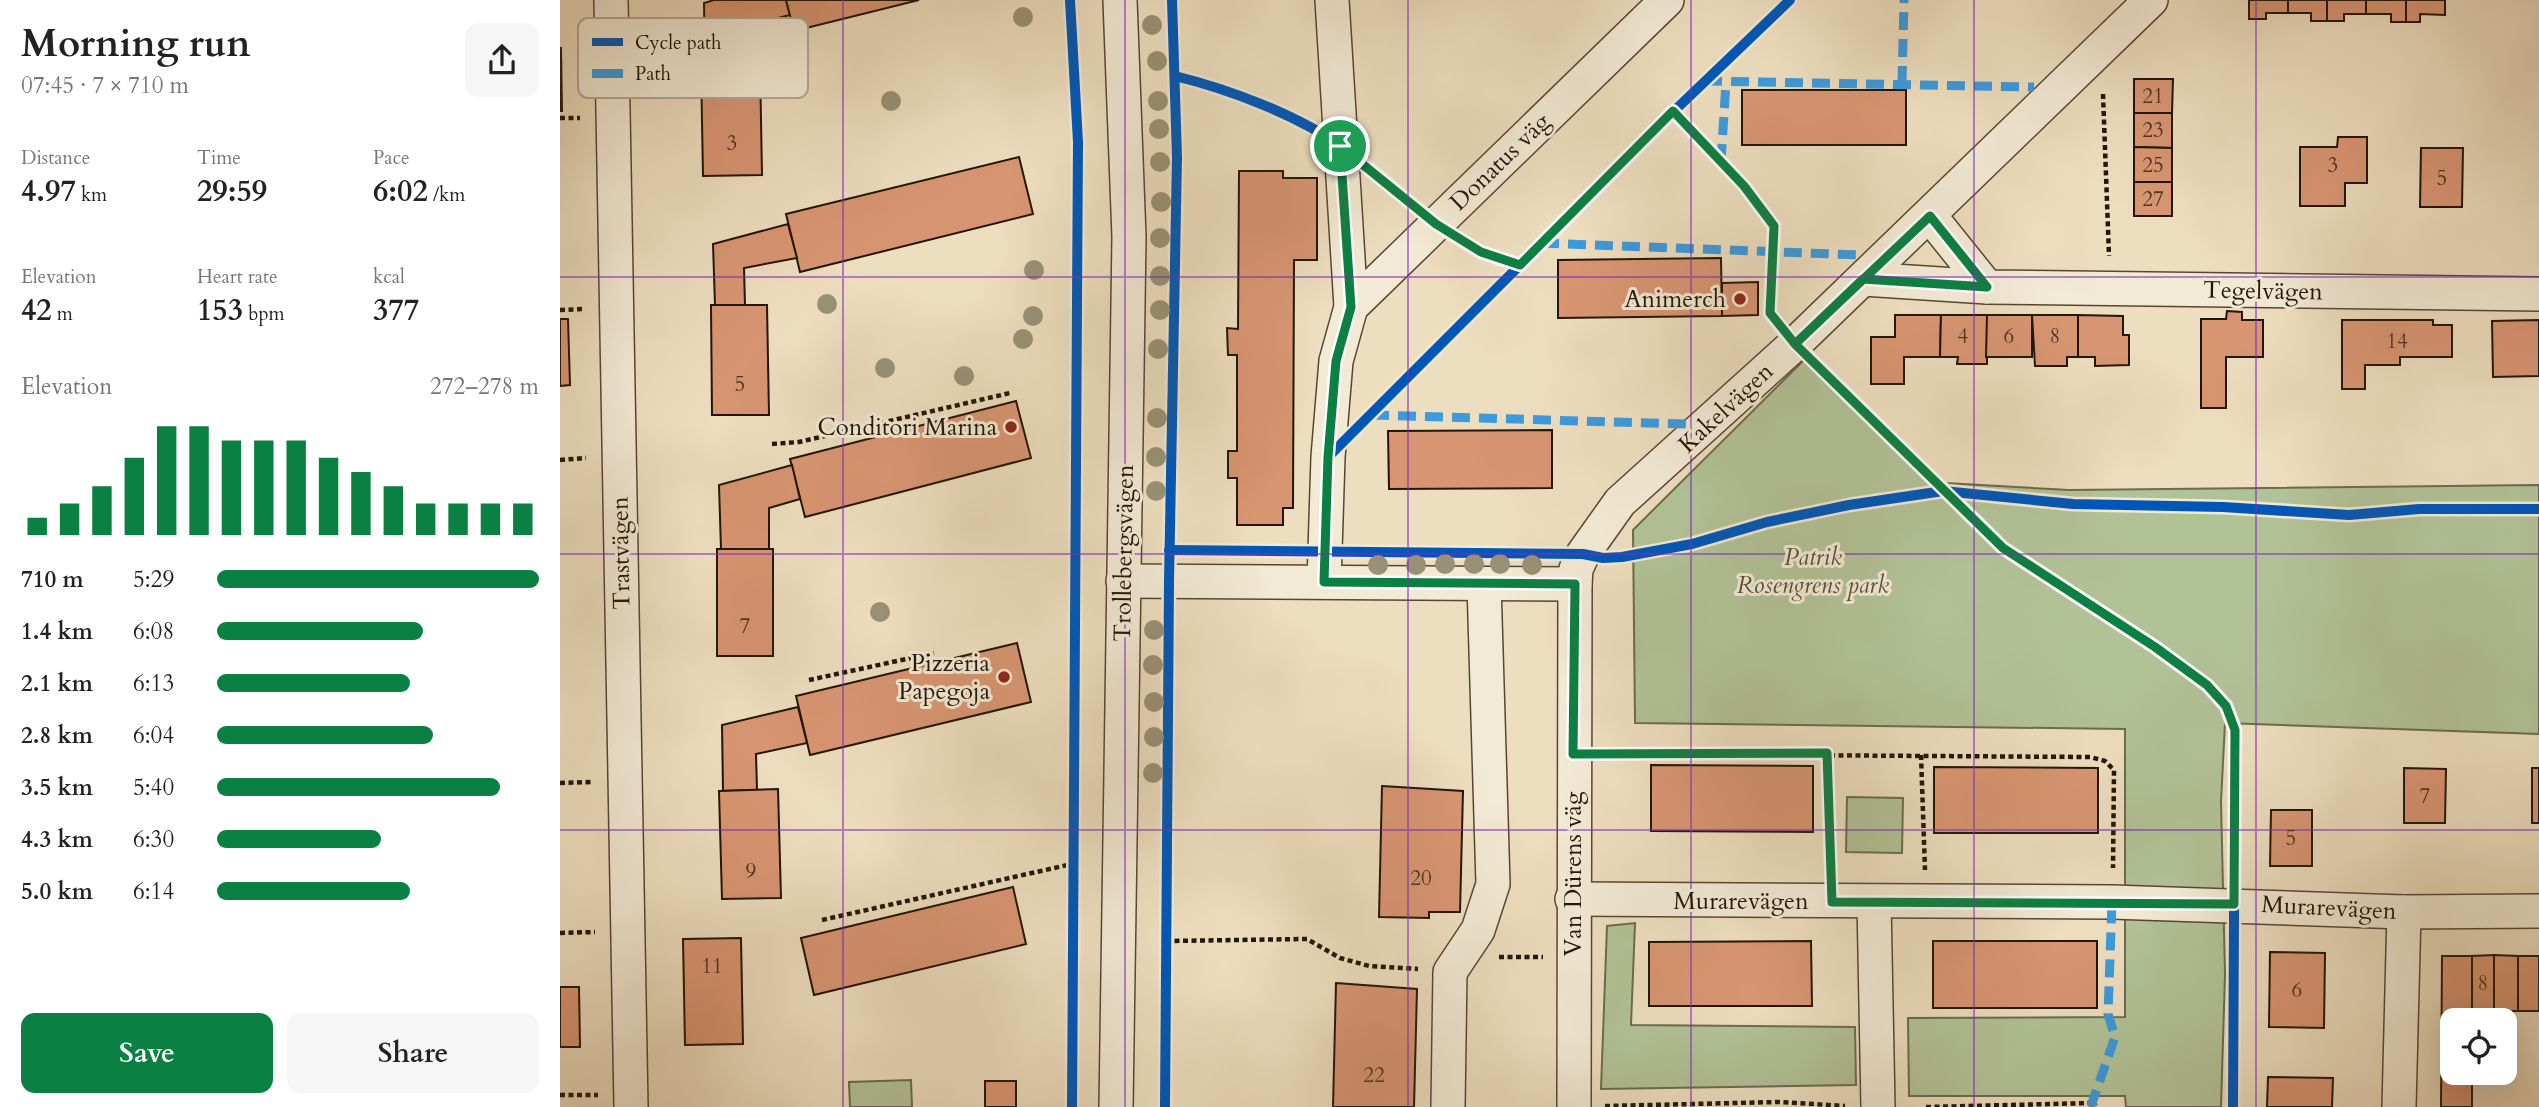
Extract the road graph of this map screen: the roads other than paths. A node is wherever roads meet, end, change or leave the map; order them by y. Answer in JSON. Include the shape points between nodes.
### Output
{"nodes":[{"id":1,"x":611,"y":0,"type":"edge"},
{"id":2,"x":1120,"y":0,"type":"edge"},
{"id":3,"x":1332,"y":0,"type":"edge"},
{"id":4,"x":1667,"y":0,"type":"edge"},
{"id":5,"x":2151,"y":0,"type":"edge"},
{"id":6,"x":611,"y":18,"type":"edge"},
{"id":7,"x":613,"y":98,"type":"edge"},
{"id":8,"x":1930,"y":216,"type":"junction"},
{"id":9,"x":1863,"y":279,"type":"junction"},
{"id":10,"x":1987,"y":287,"type":"junction"},
{"id":11,"x":2539,"y":294,"type":"edge"},
{"id":12,"x":1351,"y":307,"type":"junction"},
{"id":13,"x":1123,"y":581,"type":"junction"},
{"id":14,"x":1324,"y":582,"type":"junction"},
{"id":15,"x":1484,"y":584,"type":"junction"},
{"id":16,"x":1575,"y":592,"type":"junction"},
{"id":17,"x":1572,"y":900,"type":"junction"},
{"id":18,"x":1874,"y":902,"type":"junction"},
{"id":19,"x":2539,"y":911,"type":"edge"},
{"id":20,"x":2403,"y":912,"type":"junction"},
{"id":21,"x":631,"y":1107,"type":"edge"},
{"id":22,"x":1116,"y":1107,"type":"edge"},
{"id":23,"x":1448,"y":1107,"type":"edge"},
{"id":24,"x":1574,"y":1107,"type":"edge"},
{"id":25,"x":1878,"y":1107,"type":"edge"},
{"id":26,"x":2399,"y":1107,"type":"edge"}],
"edges":[{"from":1,"to":6,"type":"street","name":"Trastvägen"},
{"from":2,"to":13,"type":"street","name":"Trollebergsvägen","via":[[1129,237]]},
{"from":3,"to":12,"type":"street"},
{"from":4,"to":12,"type":"street","name":"Donatus väg"},
{"from":5,"to":8,"type":"street","name":"Kakelvägen"},
{"from":7,"to":21,"type":"street","name":"Trastvägen"},
{"from":8,"to":9,"type":"street","name":"Kakelvägen"},
{"from":8,"to":10,"type":"street"},
{"from":9,"to":10,"type":"street","name":"Tegelvägen"},
{"from":9,"to":16,"type":"street","name":"Kakelvägen","via":[[1620,502],[1583,554],[1576,569]]},
{"from":10,"to":11,"type":"street","name":"Tegelvägen"},
{"from":12,"to":14,"type":"street","via":[[1336,361]]},
{"from":13,"to":14,"type":"street"},
{"from":13,"to":22,"type":"street","name":"Trollebergsvägen"},
{"from":14,"to":15,"type":"street"},
{"from":15,"to":16,"type":"street"},
{"from":15,"to":23,"type":"street","via":[[1493,884],[1478,930],[1455,965]]},
{"from":16,"to":17,"type":"street","name":"Van Dürens väg"},
{"from":17,"to":18,"type":"street","name":"Murarevägen"},
{"from":17,"to":24,"type":"street","name":"Van Dürens väg"},
{"from":18,"to":20,"type":"street","name":"Murarevägen","via":[[2112,902]]},
{"from":18,"to":25,"type":"street"},
{"from":19,"to":20,"type":"street","name":"Murarevägen"},
{"from":20,"to":26,"type":"street"}]}
